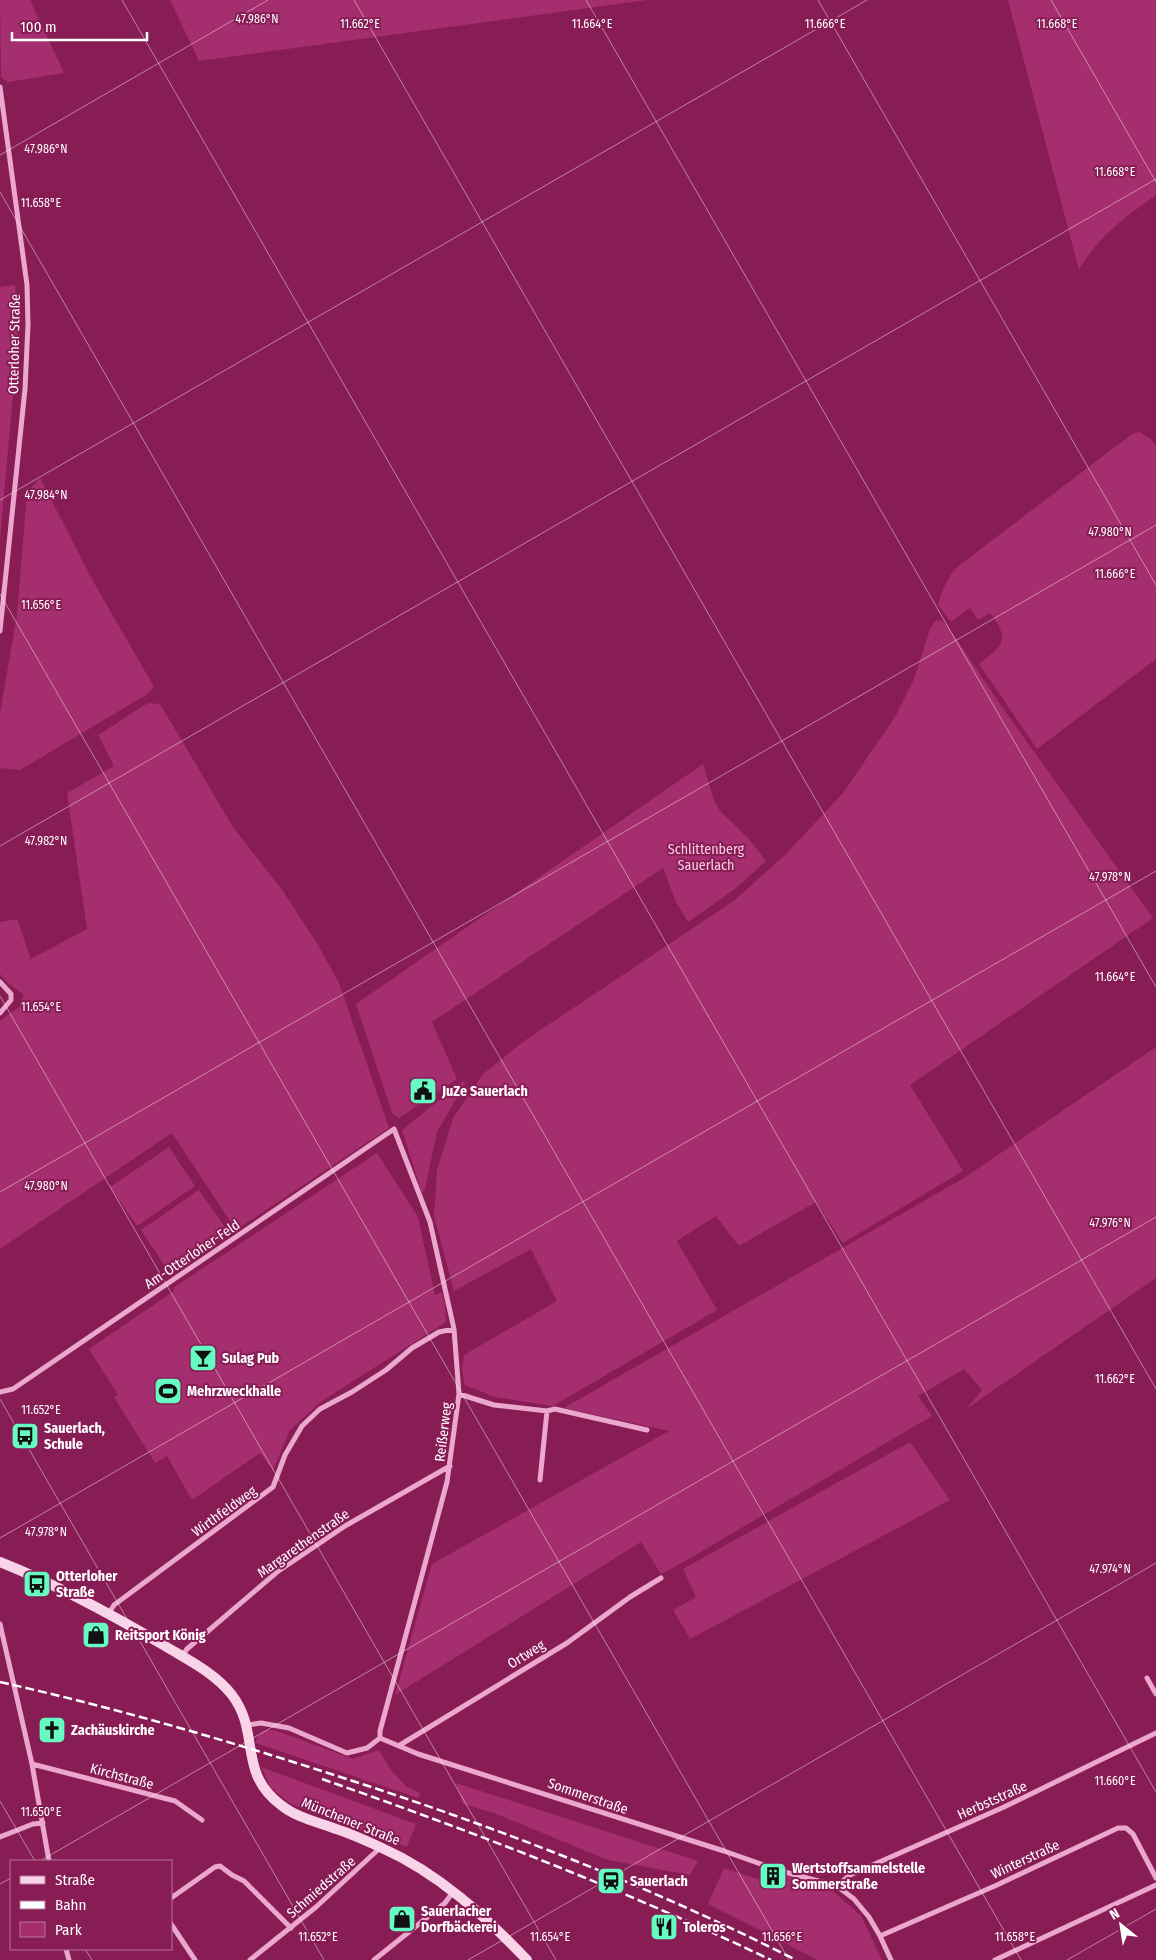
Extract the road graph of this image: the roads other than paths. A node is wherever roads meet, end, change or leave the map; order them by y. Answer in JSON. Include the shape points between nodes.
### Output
{"nodes":[{"id":1,"x":0,"y":87,"type":"edge"},
{"id":2,"x":0,"y":631,"type":"edge"},
{"id":3,"x":0,"y":982,"type":"edge"},
{"id":4,"x":0,"y":1012,"type":"edge"},
{"id":5,"x":394,"y":1129,"type":"joint"},
{"id":6,"x":454,"y":1329,"type":"junction"},
{"id":7,"x":0,"y":1392,"type":"edge"},
{"id":8,"x":459,"y":1394,"type":"junction"},
{"id":9,"x":547,"y":1411,"type":"junction"},
{"id":10,"x":647,"y":1430,"type":"dead end"},
{"id":11,"x":450,"y":1466,"type":"junction"},
{"id":12,"x":540,"y":1480,"type":"dead end"},
{"id":13,"x":0,"y":1562,"type":"edge"},
{"id":14,"x":661,"y":1578,"type":"dead end"},
{"id":15,"x":109,"y":1613,"type":"junction"},
{"id":16,"x":0,"y":1624,"type":"edge"},
{"id":17,"x":182,"y":1656,"type":"junction"},
{"id":18,"x":1147,"y":1678,"type":"dead end"},
{"id":19,"x":1156,"y":1694,"type":"edge"},
{"id":20,"x":247,"y":1726,"type":"junction"},
{"id":21,"x":1156,"y":1733,"type":"edge"},
{"id":22,"x":380,"y":1738,"type":"junction"},
{"id":23,"x":400,"y":1745,"type":"junction"},
{"id":24,"x":32,"y":1764,"type":"junction"},
{"id":25,"x":202,"y":1820,"type":"dead end"},
{"id":26,"x":43,"y":1822,"type":"junction"},
{"id":27,"x":0,"y":1837,"type":"edge"},
{"id":28,"x":381,"y":1847,"type":"junction"},
{"id":29,"x":49,"y":1860,"type":"edge"},
{"id":30,"x":1156,"y":1878,"type":"edge"},
{"id":31,"x":1156,"y":1885,"type":"edge"},
{"id":32,"x":837,"y":1886,"type":"junction"},
{"id":33,"x":453,"y":1892,"type":"junction"},
{"id":34,"x":172,"y":1897,"type":"edge"},
{"id":35,"x":172,"y":1926,"type":"edge"},
{"id":36,"x":291,"y":1928,"type":"junction"},
{"id":37,"x":880,"y":1936,"type":"junction"},
{"id":38,"x":195,"y":1960,"type":"edge"},
{"id":39,"x":250,"y":1960,"type":"edge"},
{"id":40,"x":374,"y":1960,"type":"edge"},
{"id":41,"x":528,"y":1960,"type":"edge"},
{"id":42,"x":891,"y":1960,"type":"edge"},
{"id":43,"x":995,"y":1960,"type":"edge"}],
"edges":[{"from":1,"to":2,"type":"street","name":"Otterloher Straße","via":[[27,286],[28,358]]},
{"from":3,"to":4,"type":"street","via":[[11,994],[11,1000]]},
{"from":5,"to":6,"type":"street","name":"Reißerweg","via":[[430,1222]]},
{"from":5,"to":7,"type":"street","name":"Am-Otterloher-Feld","via":[[13,1389]]},
{"from":6,"to":8,"type":"street","name":"Reißerweg"},
{"from":6,"to":15,"type":"street","name":"Wirthfeldweg","via":[[439,1332],[412,1348],[386,1370],[320,1409],[302,1426],[285,1455],[273,1487],[114,1605]]},
{"from":8,"to":9,"type":"street","via":[[494,1405]]},
{"from":8,"to":11,"type":"street","name":"Reißerweg"},
{"from":9,"to":10,"type":"street"},
{"from":9,"to":12,"type":"street"},
{"from":11,"to":17,"type":"street","name":"Margarethenstraße","via":[[345,1526],[277,1572]]},
{"from":11,"to":22,"type":"street","name":"Reißerweg"},
{"from":13,"to":15,"type":"main road","name":"Münchener Straße"},
{"from":14,"to":23,"type":"street","name":"Ortweg","via":[[567,1643]]},
{"from":15,"to":17,"type":"main road","name":"Münchener Straße"},
{"from":16,"to":24,"type":"street"},
{"from":17,"to":20,"type":"main road","name":"Münchener Straße","via":[[232,1694]]},
{"from":18,"to":19,"type":"street"},
{"from":20,"to":22,"type":"street","via":[[261,1723],[289,1728],[347,1753],[367,1748]]},
{"from":20,"to":28,"type":"main road","name":"Münchener Straße","via":[[256,1776],[272,1797],[300,1816]]},
{"from":21,"to":32,"type":"street","name":"Herbststraße","via":[[1004,1807],[850,1875]]},
{"from":22,"to":23,"type":"street","name":"Sommerstraße"},
{"from":23,"to":32,"type":"street","name":"Sommerstraße","via":[[418,1754],[781,1871]]},
{"from":24,"to":25,"type":"street","name":"Kirchstraße","via":[[174,1801]]},
{"from":24,"to":26,"type":"street"},
{"from":26,"to":27,"type":"street"},
{"from":26,"to":29,"type":"street"},
{"from":28,"to":33,"type":"main road","name":"Münchener Straße","via":[[406,1859]]},
{"from":28,"to":36,"type":"street","name":"Schmiedstraße"},
{"from":30,"to":37,"type":"street","name":"Winterstraße","via":[[1133,1834],[1126,1828],[1118,1828]]},
{"from":31,"to":43,"type":"street"},
{"from":32,"to":37,"type":"street","name":"Sommerstraße","via":[[861,1907]]},
{"from":33,"to":40,"type":"street","via":[[445,1903]]},
{"from":33,"to":41,"type":"main road","name":"Münchener Straße","via":[[488,1920]]},
{"from":34,"to":36,"type":"street","via":[[220,1866],[244,1881]]},
{"from":35,"to":38,"type":"street"},
{"from":36,"to":39,"type":"street","name":"Schmiedstraße"},
{"from":37,"to":42,"type":"street","name":"Sommerstraße"}]}
